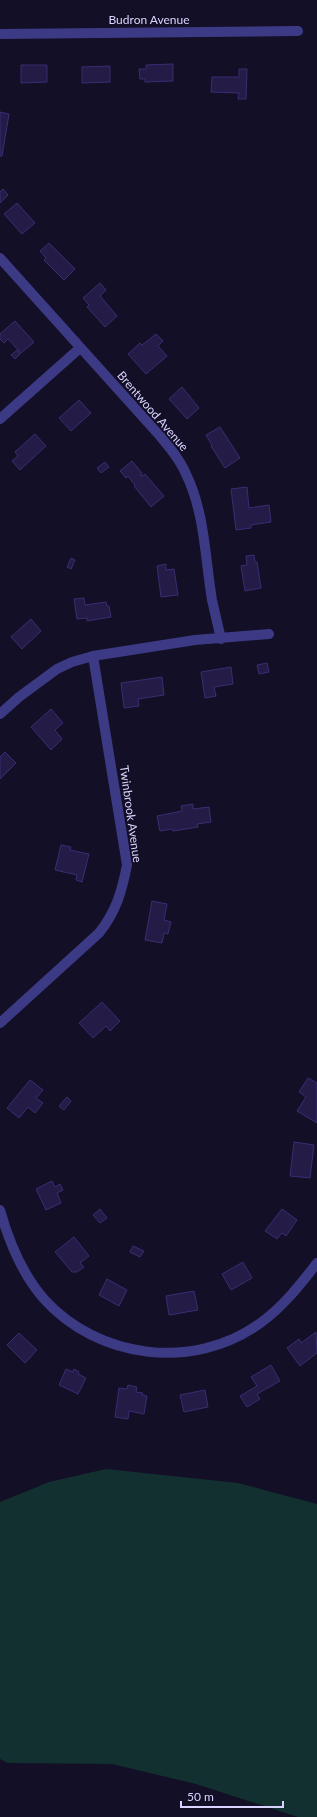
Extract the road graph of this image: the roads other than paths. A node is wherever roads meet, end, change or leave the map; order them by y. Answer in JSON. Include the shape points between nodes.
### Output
{"nodes":[{"id":1,"x":298,"y":31,"type":"dead end"},
{"id":2,"x":0,"y":34,"type":"edge"},
{"id":3,"x":0,"y":258,"type":"edge"},
{"id":4,"x":80,"y":348,"type":"junction"},
{"id":5,"x":0,"y":419,"type":"edge"},
{"id":6,"x":269,"y":634,"type":"dead end"},
{"id":7,"x":221,"y":639,"type":"junction"},
{"id":8,"x":93,"y":656,"type":"junction"},
{"id":9,"x":0,"y":714,"type":"edge"},
{"id":10,"x":0,"y":1022,"type":"edge"},
{"id":11,"x":0,"y":1210,"type":"edge"},
{"id":12,"x":317,"y":1263,"type":"edge"}],
"edges":[{"from":1,"to":2,"type":"street","name":"Budron Avenue"},
{"from":3,"to":4,"type":"street","name":"Brentwood Avenue"},
{"from":4,"to":5,"type":"street"},
{"from":4,"to":7,"type":"street","name":"Brentwood Avenue","via":[[180,461],[197,506]]},
{"from":6,"to":7,"type":"street"},
{"from":7,"to":8,"type":"street","via":[[195,640]]},
{"from":8,"to":9,"type":"street","via":[[57,669]]},
{"from":8,"to":10,"type":"street","name":"Twinbrook Avenue","via":[[127,865],[121,892],[109,920],[99,933]]},
{"from":11,"to":12,"type":"street","via":[[16,1255],[28,1278],[44,1299],[63,1318],[85,1332],[134,1351],[186,1353],[236,1338],[279,1308]]}]}
